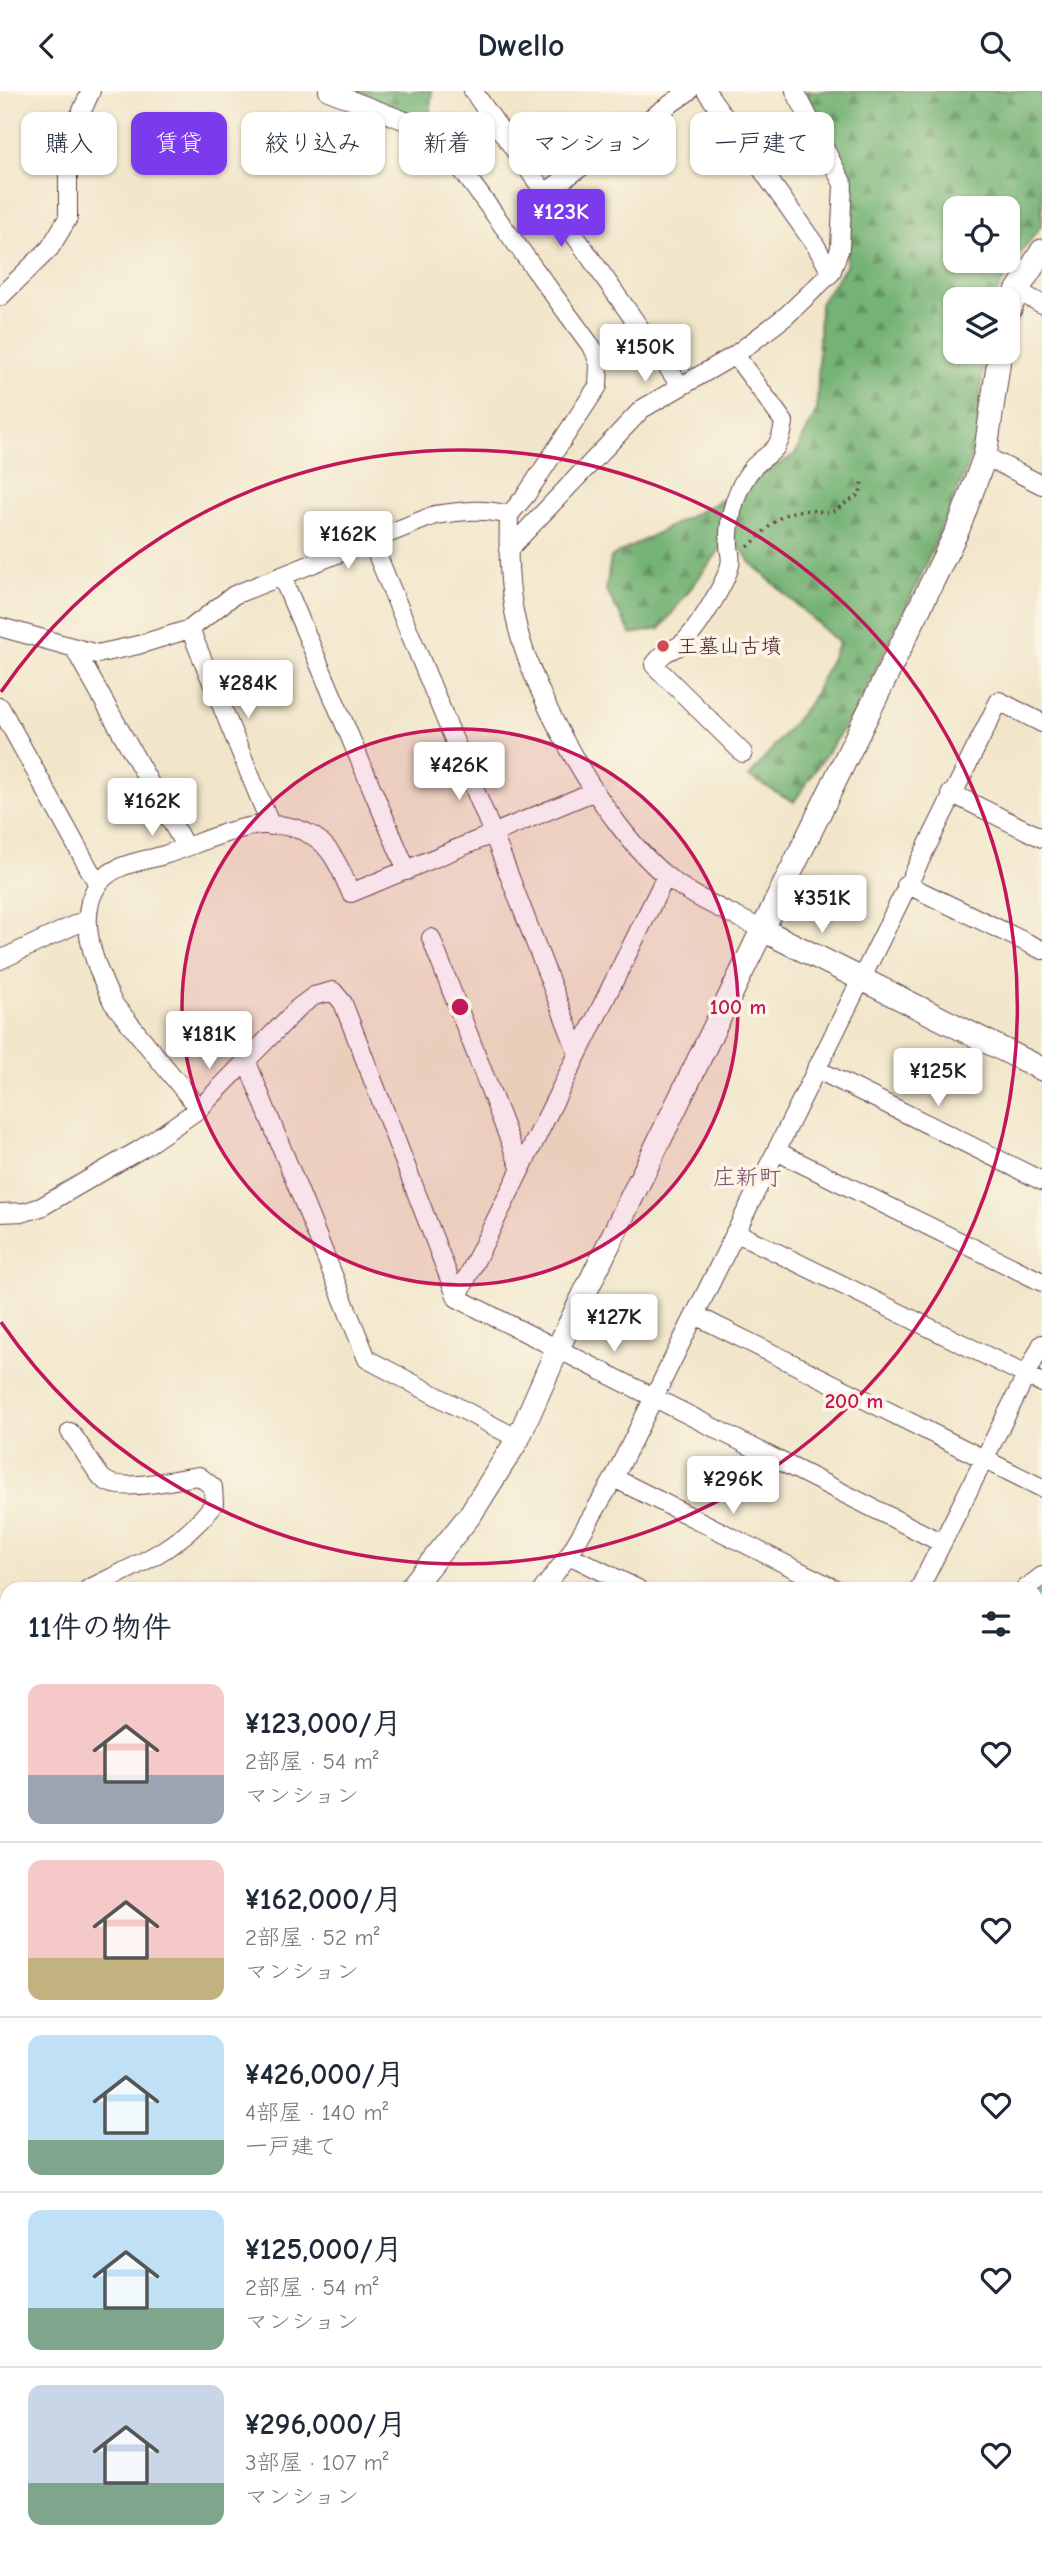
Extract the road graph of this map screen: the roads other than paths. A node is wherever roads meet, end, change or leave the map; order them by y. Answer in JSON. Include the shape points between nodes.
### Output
{"nodes":[{"id":1,"x":91,"y":91,"type":"edge"},
{"id":2,"x":328,"y":91,"type":"edge"},
{"id":3,"x":473,"y":91,"type":"edge"},
{"id":4,"x":689,"y":91,"type":"edge"},
{"id":5,"x":706,"y":91,"type":"edge"},
{"id":6,"x":795,"y":91,"type":"edge"},
{"id":7,"x":545,"y":193,"type":"junction"},
{"id":8,"x":1042,"y":251,"type":"edge"},
{"id":9,"x":831,"y":273,"type":"junction"},
{"id":10,"x":1020,"y":287,"type":"edge"},
{"id":11,"x":1020,"y":293,"type":"edge"},
{"id":12,"x":0,"y":297,"type":"edge"},
{"id":13,"x":1042,"y":304,"type":"edge"},
{"id":14,"x":735,"y":355,"type":"junction"},
{"id":15,"x":998,"y":364,"type":"edge"},
{"id":16,"x":680,"y":385,"type":"junction"},
{"id":17,"x":985,"y":456,"type":"junction"},
{"id":18,"x":1042,"y":485,"type":"edge"},
{"id":19,"x":509,"y":515,"type":"junction"},
{"id":20,"x":371,"y":540,"type":"junction"},
{"id":21,"x":508,"y":550,"type":"junction"},
{"id":22,"x":282,"y":577,"type":"junction"},
{"id":23,"x":0,"y":627,"type":"edge"},
{"id":24,"x":190,"y":629,"type":"junction"},
{"id":25,"x":74,"y":647,"type":"junction"},
{"id":26,"x":0,"y":707,"type":"edge"},
{"id":27,"x":1042,"y":723,"type":"edge"},
{"id":28,"x":743,"y":753,"type":"dead end"},
{"id":29,"x":595,"y":791,"type":"junction"},
{"id":30,"x":951,"y":793,"type":"junction"},
{"id":31,"x":271,"y":826,"type":"junction"},
{"id":32,"x":494,"y":836,"type":"junction"},
{"id":33,"x":1042,"y":838,"type":"edge"},
{"id":34,"x":185,"y":846,"type":"junction"},
{"id":35,"x":407,"y":871,"type":"junction"},
{"id":36,"x":666,"y":876,"type":"junction"},
{"id":37,"x":906,"y":884,"type":"junction"},
{"id":38,"x":98,"y":885,"type":"junction"},
{"id":39,"x":87,"y":919,"type":"junction"},
{"id":40,"x":763,"y":930,"type":"junction"},
{"id":41,"x":431,"y":938,"type":"dead end"},
{"id":42,"x":1042,"y":950,"type":"edge"},
{"id":43,"x":0,"y":960,"type":"edge"},
{"id":44,"x":861,"y":979,"type":"junction"},
{"id":45,"x":578,"y":1051,"type":"junction"},
{"id":46,"x":246,"y":1060,"type":"junction"},
{"id":47,"x":816,"y":1069,"type":"junction"},
{"id":48,"x":1042,"y":1069,"type":"edge"},
{"id":49,"x":199,"y":1109,"type":"junction"},
{"id":50,"x":776,"y":1150,"type":"junction"},
{"id":51,"x":520,"y":1167,"type":"junction"},
{"id":52,"x":1042,"y":1181,"type":"edge"},
{"id":53,"x":0,"y":1213,"type":"edge"},
{"id":54,"x":735,"y":1232,"type":"junction"},
{"id":55,"x":1042,"y":1282,"type":"edge"},
{"id":56,"x":457,"y":1298,"type":"junction"},
{"id":57,"x":695,"y":1315,"type":"junction"},
{"id":58,"x":1042,"y":1343,"type":"edge"},
{"id":59,"x":558,"y":1347,"type":"junction"},
{"id":60,"x":1034,"y":1379,"type":"edge"},
{"id":61,"x":653,"y":1395,"type":"junction"},
{"id":62,"x":70,"y":1432,"type":"dead end"},
{"id":63,"x":518,"y":1439,"type":"junction"},
{"id":64,"x":984,"y":1460,"type":"junction"},
{"id":65,"x":614,"y":1478,"type":"junction"},
{"id":66,"x":1042,"y":1488,"type":"edge"},
{"id":67,"x":942,"y":1543,"type":"junction"},
{"id":68,"x":569,"y":1555,"type":"junction"},
{"id":69,"x":102,"y":1582,"type":"edge"},
{"id":70,"x":416,"y":1582,"type":"edge"},
{"id":71,"x":548,"y":1582,"type":"edge"},
{"id":72,"x":624,"y":1582,"type":"edge"},
{"id":73,"x":821,"y":1582,"type":"edge"},
{"id":74,"x":922,"y":1582,"type":"edge"}],
"edges":[{"from":1,"to":12,"type":"street","via":[[68,141],[68,218],[50,248]]},
{"from":2,"to":19,"type":"street","via":[[434,132],[594,350],[598,386]]},
{"from":3,"to":7,"type":"street"},
{"from":4,"to":7,"type":"street"},
{"from":5,"to":9,"type":"street"},
{"from":6,"to":9,"type":"street","via":[[843,184],[840,249]]},
{"from":7,"to":16,"type":"street"},
{"from":8,"to":10,"type":"street"},
{"from":9,"to":14,"type":"street"},
{"from":11,"to":13,"type":"street"},
{"from":14,"to":16,"type":"street"},
{"from":14,"to":28,"type":"street","via":[[784,422],[782,443],[747,475],[732,507],[731,562],[723,583],[681,645],[665,649],[654,665]]},
{"from":15,"to":17,"type":"street"},
{"from":16,"to":21,"type":"street","via":[[642,409]]},
{"from":17,"to":18,"type":"street"},
{"from":17,"to":40,"type":"street","via":[[958,529]]},
{"from":19,"to":20,"type":"street","via":[[462,510],[435,515]]},
{"from":19,"to":21,"type":"street"},
{"from":20,"to":22,"type":"street"},
{"from":20,"to":32,"type":"street"},
{"from":21,"to":29,"type":"street","via":[[522,646],[555,720]]},
{"from":22,"to":24,"type":"street","via":[[234,595]]},
{"from":22,"to":35,"type":"street"},
{"from":23,"to":25,"type":"street"},
{"from":24,"to":25,"type":"street","via":[[97,654]]},
{"from":24,"to":31,"type":"street"},
{"from":25,"to":34,"type":"street"},
{"from":26,"to":38,"type":"street"},
{"from":27,"to":30,"type":"street","via":[[999,701]]},
{"from":29,"to":32,"type":"street"},
{"from":29,"to":36,"type":"street","via":[[630,839]]},
{"from":30,"to":33,"type":"street"},
{"from":30,"to":37,"type":"street"},
{"from":31,"to":34,"type":"street","via":[[243,828]]},
{"from":31,"to":35,"type":"street","via":[[291,826],[314,836],[329,850],[351,893]]},
{"from":32,"to":35,"type":"street"},
{"from":32,"to":45,"type":"street"},
{"from":34,"to":38,"type":"street","via":[[127,864]]},
{"from":36,"to":40,"type":"street"},
{"from":36,"to":45,"type":"street"},
{"from":37,"to":42,"type":"street"},
{"from":37,"to":44,"type":"street"},
{"from":38,"to":39,"type":"street"},
{"from":39,"to":43,"type":"street"},
{"from":39,"to":49,"type":"street","via":[[96,961],[113,1003]]},
{"from":40,"to":44,"type":"street"},
{"from":40,"to":59,"type":"street"},
{"from":41,"to":51,"type":"street"},
{"from":44,"to":47,"type":"street"},
{"from":44,"to":48,"type":"street"},
{"from":45,"to":51,"type":"street"},
{"from":46,"to":49,"type":"street"},
{"from":46,"to":56,"type":"street","via":[[299,1007],[314,996],[333,991],[343,1003]]},
{"from":46,"to":63,"type":"street","via":[[367,1359]]},
{"from":47,"to":50,"type":"street"},
{"from":47,"to":52,"type":"street"},
{"from":49,"to":53,"type":"street","via":[[66,1195],[25,1212]]},
{"from":50,"to":54,"type":"street"},
{"from":50,"to":55,"type":"street"},
{"from":51,"to":56,"type":"street"},
{"from":54,"to":57,"type":"street"},
{"from":54,"to":60,"type":"street"},
{"from":56,"to":59,"type":"street"},
{"from":57,"to":61,"type":"street"},
{"from":57,"to":64,"type":"street"},
{"from":58,"to":60,"type":"street"},
{"from":59,"to":61,"type":"street"},
{"from":59,"to":63,"type":"street"},
{"from":60,"to":64,"type":"street"},
{"from":61,"to":65,"type":"street"},
{"from":61,"to":67,"type":"street"},
{"from":62,"to":69,"type":"street","via":[[103,1480],[119,1486],[199,1476],[213,1487],[214,1504],[196,1528],[177,1543]]},
{"from":63,"to":70,"type":"street","via":[[470,1515]]},
{"from":64,"to":66,"type":"street"},
{"from":64,"to":67,"type":"street"},
{"from":65,"to":68,"type":"street"},
{"from":65,"to":73,"type":"street"},
{"from":67,"to":74,"type":"street"},
{"from":68,"to":71,"type":"street"},
{"from":68,"to":72,"type":"street"}]}
